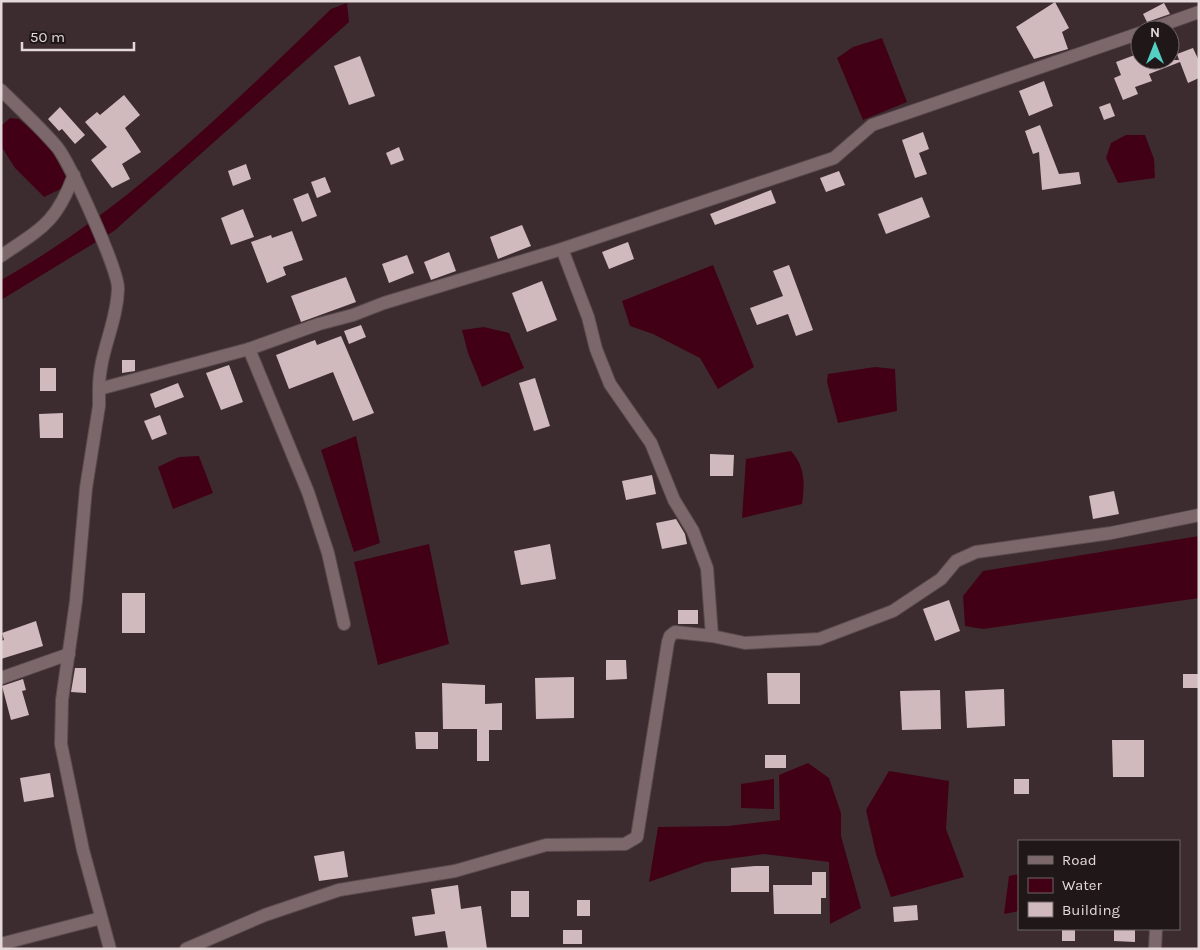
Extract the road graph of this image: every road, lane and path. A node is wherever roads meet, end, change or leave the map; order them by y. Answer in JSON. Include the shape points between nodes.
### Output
{"nodes":[{"id":1,"x":1199,"y":12,"type":"edge"},
{"id":2,"x":1176,"y":20,"type":"edge"},
{"id":3,"x":1130,"y":36,"type":"edge"},
{"id":4,"x":1,"y":90,"type":"edge"},
{"id":5,"x":74,"y":175,"type":"junction"},
{"id":6,"x":562,"y":249,"type":"junction"},
{"id":7,"x":1,"y":256,"type":"edge"},
{"id":8,"x":249,"y":349,"type":"junction"},
{"id":9,"x":100,"y":389,"type":"junction"},
{"id":10,"x":1199,"y":515,"type":"edge"},
{"id":11,"x":344,"y":624,"type":"dead end"},
{"id":12,"x":712,"y":636,"type":"junction"},
{"id":13,"x":69,"y":654,"type":"junction"},
{"id":14,"x":1,"y":678,"type":"edge"},
{"id":15,"x":101,"y":918,"type":"junction"},
{"id":16,"x":1156,"y":930,"type":"edge"},
{"id":17,"x":1,"y":944,"type":"edge"},
{"id":18,"x":110,"y":949,"type":"edge"},
{"id":19,"x":186,"y":949,"type":"edge"},
{"id":20,"x":1155,"y":949,"type":"edge"}],
"edges":[{"from":1,"to":2,"type":"street"},
{"from":3,"to":6,"type":"street","via":[[872,125],[834,158]]},
{"from":4,"to":5,"type":"street","via":[[58,148]]},
{"from":5,"to":7,"type":"street","via":[[64,202],[44,227]]},
{"from":5,"to":9,"type":"street","via":[[117,278],[118,290],[104,346]]},
{"from":6,"to":8,"type":"street","via":[[384,303]]},
{"from":6,"to":12,"type":"street","via":[[610,384],[651,443],[706,568]]},
{"from":8,"to":9,"type":"street"},
{"from":8,"to":11,"type":"street","via":[[308,492],[328,553]]},
{"from":9,"to":13,"type":"street"},
{"from":10,"to":12,"type":"street","via":[[1111,533],[976,552],[956,560],[941,579],[893,611],[819,639],[746,643]]},
{"from":12,"to":19,"type":"street","via":[[675,632],[670,636],[637,836],[632,841],[625,844],[546,845],[454,871],[339,890],[265,914]]},
{"from":13,"to":14,"type":"street"},
{"from":13,"to":15,"type":"street","via":[[60,744]]},
{"from":15,"to":17,"type":"street"},
{"from":15,"to":18,"type":"street"},
{"from":16,"to":20,"type":"street"}]}
